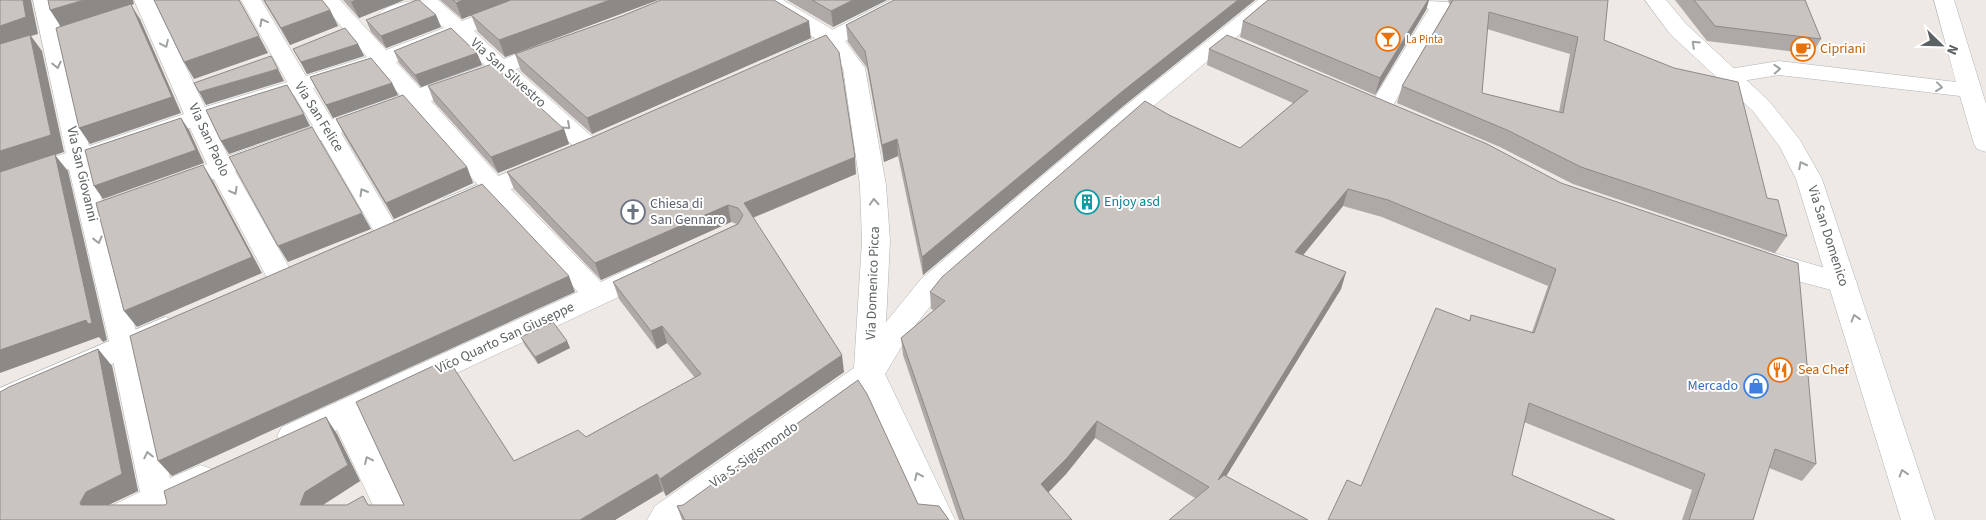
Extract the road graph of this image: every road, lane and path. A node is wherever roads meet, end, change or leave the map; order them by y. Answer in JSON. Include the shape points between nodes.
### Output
{"nodes":[{"id":1,"x":43,"y":0,"type":"edge"},
{"id":2,"x":251,"y":0,"type":"edge"},
{"id":3,"x":329,"y":0,"type":"edge"},
{"id":4,"x":427,"y":0,"type":"edge"},
{"id":5,"x":534,"y":0,"type":"edge"},
{"id":6,"x":907,"y":0,"type":"edge"},
{"id":7,"x":1272,"y":0,"type":"edge"},
{"id":8,"x":1418,"y":0,"type":"edge"},
{"id":9,"x":1655,"y":0,"type":"edge"},
{"id":10,"x":1944,"y":0,"type":"edge"},
{"id":11,"x":781,"y":2,"type":"edge"},
{"id":12,"x":147,"y":6,"type":"edge"},
{"id":13,"x":459,"y":30,"type":"junction"},
{"id":14,"x":345,"y":32,"type":"junction"},
{"id":15,"x":832,"y":39,"type":"junction"},
{"id":16,"x":1223,"y":40,"type":"junction"},
{"id":17,"x":573,"y":42,"type":"edge"},
{"id":18,"x":1249,"y":51,"type":"edge"},
{"id":19,"x":381,"y":60,"type":"junction"},
{"id":20,"x":778,"y":63,"type":"edge"},
{"id":21,"x":502,"y":67,"type":"junction"},
{"id":22,"x":1729,"y":76,"type":"junction"},
{"id":23,"x":298,"y":85,"type":"junction"},
{"id":24,"x":1969,"y":90,"type":"junction"},
{"id":25,"x":415,"y":99,"type":"junction"},
{"id":26,"x":1381,"y":107,"type":"edge"},
{"id":27,"x":198,"y":117,"type":"junction"},
{"id":28,"x":328,"y":130,"type":"junction"},
{"id":29,"x":1986,"y":144,"type":"edge"},
{"id":30,"x":78,"y":158,"type":"junction"},
{"id":31,"x":221,"y":168,"type":"junction"},
{"id":32,"x":0,"y":184,"type":"edge"},
{"id":33,"x":492,"y":186,"type":"junction"},
{"id":34,"x":92,"y":214,"type":"junction"},
{"id":35,"x":388,"y":234,"type":"junction"},
{"id":36,"x":361,"y":245,"type":"edge"},
{"id":37,"x":1741,"y":253,"type":"edge"},
{"id":38,"x":678,"y":258,"type":"edge"},
{"id":39,"x":307,"y":267,"type":"edge"},
{"id":40,"x":281,"y":278,"type":"junction"},
{"id":41,"x":1844,"y":283,"type":"junction"},
{"id":42,"x":255,"y":289,"type":"edge"},
{"id":43,"x":597,"y":295,"type":"junction"},
{"id":44,"x":185,"y":320,"type":"edge"},
{"id":45,"x":125,"y":346,"type":"junction"},
{"id":46,"x":869,"y":373,"type":"junction"},
{"id":47,"x":0,"y":401,"type":"edge"},
{"id":48,"x":345,"y":412,"type":"junction"},
{"id":49,"x":265,"y":449,"type":"edge"},
{"id":50,"x":229,"y":466,"type":"edge"},
{"id":51,"x":160,"y":510,"type":"edge"},
{"id":52,"x":115,"y":520,"type":"edge"},
{"id":53,"x":397,"y":520,"type":"edge"},
{"id":54,"x":664,"y":520,"type":"edge"},
{"id":55,"x":938,"y":520,"type":"edge"},
{"id":56,"x":1918,"y":520,"type":"edge"}],
"edges":[{"from":1,"to":30,"type":"street","name":"Via San Giovanni","one_way":true},
{"from":23,"to":2,"type":"street","name":"Via San Felice","one_way":true},
{"from":3,"to":14,"type":"street"},
{"from":4,"to":13,"type":"street","name":"Via San Silvestro"},
{"from":4,"to":14,"type":"street"},
{"from":5,"to":13,"type":"street"},
{"from":6,"to":15,"type":"street"},
{"from":7,"to":16,"type":"street"},
{"from":8,"to":26,"type":"street","via":[[1441,6]]},
{"from":22,"to":9,"type":"street","name":"Via San Domenico","one_way":true,"via":[[1678,29]]},
{"from":10,"to":24,"type":"street"},
{"from":11,"to":15,"type":"street"},
{"from":12,"to":27,"type":"street","name":"Via San Paolo","one_way":true,"via":[[195,88]]},
{"from":13,"to":19,"type":"street"},
{"from":13,"to":21,"type":"street","name":"Via San Silvestro"},
{"from":14,"to":19,"type":"street"},
{"from":15,"to":20,"type":"street"},
{"from":46,"to":15,"type":"street","name":"Via Domenico Picca","one_way":true,"via":[[876,241],[873,185],[854,68]]},
{"from":16,"to":18,"type":"street"},
{"from":16,"to":46,"type":"street","via":[[1131,113],[931,286],[903,320]]},
{"from":17,"to":21,"type":"street"},
{"from":19,"to":23,"type":"street"},
{"from":19,"to":25,"type":"street"},
{"from":21,"to":25,"type":"street"},
{"from":21,"to":33,"type":"street","name":"Via San Silvestro","one_way":true,"via":[[598,143]]},
{"from":22,"to":24,"type":"street","one_way":true,"via":[[1779,68]]},
{"from":41,"to":22,"type":"street","name":"Via San Domenico","one_way":true,"via":[[1809,179],[1792,144],[1761,106]]},
{"from":23,"to":27,"type":"street"},
{"from":23,"to":28,"type":"street","name":"Via San Felice"},
{"from":24,"to":29,"type":"street"},
{"from":25,"to":28,"type":"street"},
{"from":25,"to":33,"type":"street"},
{"from":27,"to":30,"type":"street"},
{"from":27,"to":31,"type":"street","name":"Via San Paolo"},
{"from":28,"to":31,"type":"street"},
{"from":35,"to":28,"type":"street","name":"Via San Felice","one_way":true},
{"from":30,"to":32,"type":"street"},
{"from":30,"to":34,"type":"street","name":"Via San Giovanni"},
{"from":31,"to":34,"type":"street"},
{"from":31,"to":40,"type":"street","name":"Via San Paolo","one_way":true},
{"from":33,"to":35,"type":"street"},
{"from":33,"to":43,"type":"street"},
{"from":34,"to":45,"type":"street","name":"Via San Giovanni","one_way":true},
{"from":35,"to":36,"type":"street"},
{"from":37,"to":41,"type":"street"},
{"from":38,"to":43,"type":"street","name":"Vico Quarto San Giuseppe"},
{"from":39,"to":40,"type":"street"},
{"from":40,"to":42,"type":"street"},
{"from":56,"to":41,"type":"street","name":"Via San Domenico","one_way":true},
{"from":43,"to":48,"type":"street","name":"Vico Quarto San Giuseppe"},
{"from":44,"to":45,"type":"street"},
{"from":45,"to":47,"type":"street"},
{"from":51,"to":45,"type":"street","name":"Via San Giovanni","one_way":true},
{"from":46,"to":54,"type":"street","name":"Via S. Sigismondo"},
{"from":55,"to":46,"type":"street","name":"Via Domenico Picca","one_way":true},
{"from":48,"to":49,"type":"street","name":"Vico Quarto San Giuseppe"},
{"from":53,"to":48,"type":"street","one_way":true,"via":[[368,496]]},
{"from":50,"to":51,"type":"street"},
{"from":51,"to":52,"type":"street"}]}
